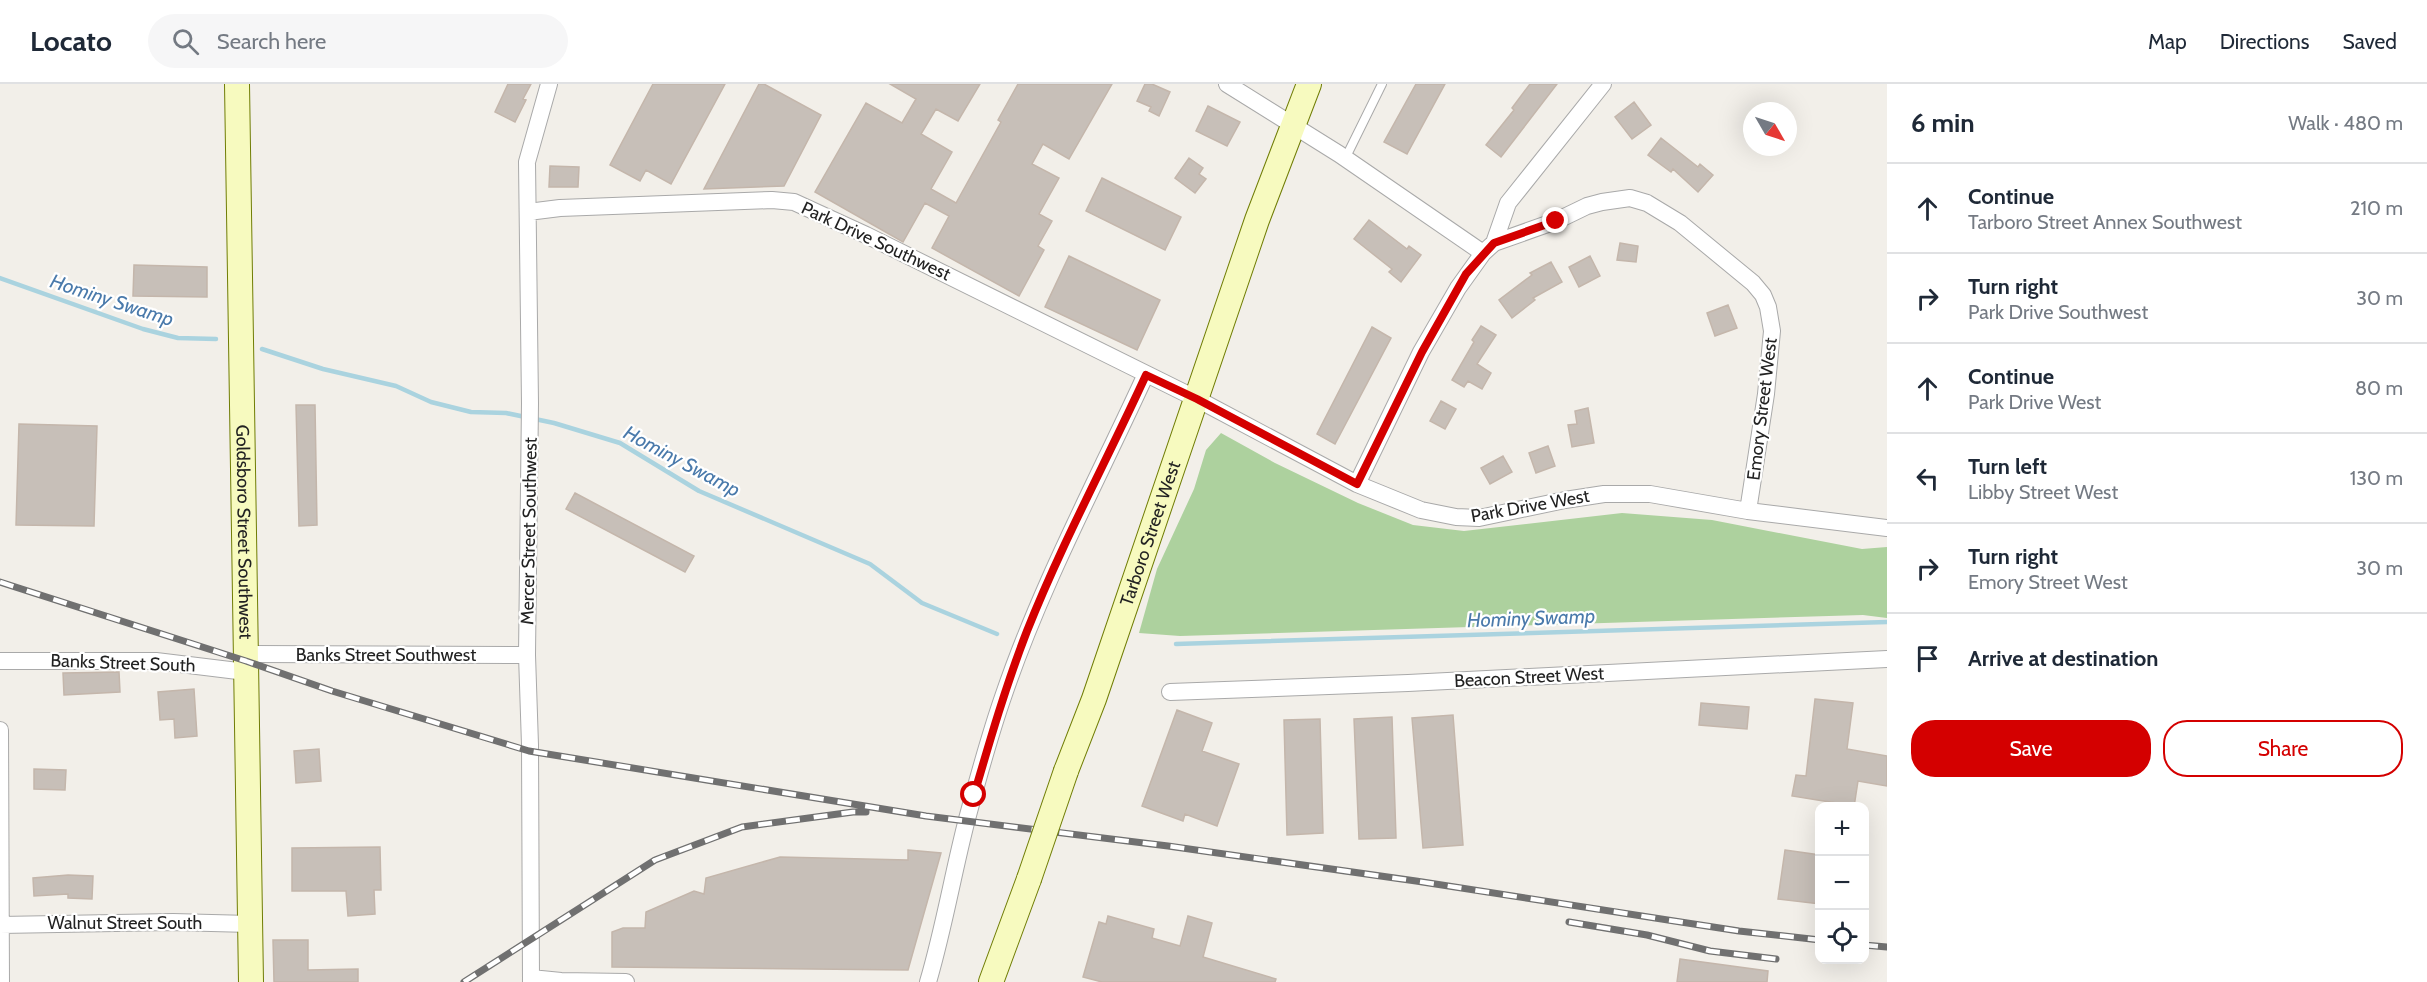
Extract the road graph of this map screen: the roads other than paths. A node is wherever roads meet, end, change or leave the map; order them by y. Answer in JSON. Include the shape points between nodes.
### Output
{"nodes":[{"id":1,"x":237,"y":84,"type":"edge"},
{"id":2,"x":549,"y":84,"type":"edge"},
{"id":3,"x":1227,"y":84,"type":"edge"},
{"id":4,"x":1309,"y":84,"type":"edge"},
{"id":5,"x":1382,"y":84,"type":"edge"},
{"id":6,"x":1603,"y":84,"type":"edge"},
{"id":7,"x":1293,"y":126,"type":"junction"},
{"id":8,"x":1346,"y":159,"type":"junction"},
{"id":9,"x":528,"y":212,"type":"junction"},
{"id":10,"x":1489,"y":248,"type":"junction"},
{"id":11,"x":1146,"y":375,"type":"junction"},
{"id":12,"x":1197,"y":399,"type":"junction"},
{"id":13,"x":1357,"y":484,"type":"junction"},
{"id":14,"x":1749,"y":511,"type":"junction"},
{"id":15,"x":1887,"y":528,"type":"edge"},
{"id":16,"x":527,"y":655,"type":"junction"},
{"id":17,"x":1887,"y":659,"type":"edge"},
{"id":18,"x":0,"y":661,"type":"edge"},
{"id":19,"x":246,"y":663,"type":"junction"},
{"id":20,"x":1170,"y":692,"type":"dead end"},
{"id":21,"x":0,"y":730,"type":"edge"},
{"id":22,"x":250,"y":924,"type":"junction"},
{"id":23,"x":0,"y":925,"type":"edge"},
{"id":24,"x":531,"y":980,"type":"edge"},
{"id":25,"x":1,"y":982,"type":"edge"},
{"id":26,"x":251,"y":982,"type":"edge"},
{"id":27,"x":626,"y":982,"type":"edge"},
{"id":28,"x":928,"y":982,"type":"edge"},
{"id":29,"x":991,"y":982,"type":"edge"}],
"edges":[{"from":1,"to":19,"type":"main road","name":"Goldsboro Street Southwest"},
{"from":2,"to":9,"type":"street","name":"Mercer Street Southwest","via":[[529,149]]},
{"from":3,"to":7,"type":"street"},
{"from":4,"to":7,"type":"main road","name":"Tarboro Street West"},
{"from":5,"to":8,"type":"lane"},
{"from":6,"to":10,"type":"street","via":[[1508,203]]},
{"from":7,"to":8,"type":"street"},
{"from":7,"to":12,"type":"main road","name":"Tarboro Street West"},
{"from":8,"to":10,"type":"street"},
{"from":9,"to":11,"type":"street","name":"Park Drive Southwest","via":[[794,202]]},
{"from":9,"to":16,"type":"street","name":"Mercer Street Southwest"},
{"from":10,"to":13,"type":"street","via":[[1458,288],[1422,352]]},
{"from":10,"to":14,"type":"street","name":"Emory Street West","via":[[1587,206],[1630,198],[1647,203],[1680,223],[1753,283],[1768,307],[1772,330]]},
{"from":11,"to":12,"type":"street","name":"Park Drive Southwest"},
{"from":11,"to":28,"type":"street","via":[[1077,517],[1003,698],[967,820]]},
{"from":12,"to":13,"type":"street","name":"Park Drive West"},
{"from":12,"to":29,"type":"main road","name":"Tarboro Street West","bridge":true},
{"from":13,"to":14,"type":"street","name":"Park Drive West","via":[[1420,510],[1456,517],[1487,517],[1611,494],[1650,494]]},
{"from":14,"to":15,"type":"street","name":"Park Drive West"},
{"from":16,"to":19,"type":"street","name":"Banks Street Southwest"},
{"from":16,"to":24,"type":"street","name":"Mercer Street Southwest"},
{"from":17,"to":20,"type":"street","name":"Beacon Street West"},
{"from":18,"to":19,"type":"street","name":"Banks Street South"},
{"from":19,"to":22,"type":"main road","name":"Goldsboro Street Southwest"},
{"from":21,"to":23,"type":"street"},
{"from":22,"to":23,"type":"street","name":"Walnut Street South"},
{"from":22,"to":26,"type":"main road","name":"Goldsboro Street Southwest"},
{"from":23,"to":25,"type":"street"},
{"from":24,"to":27,"type":"street"}]}
